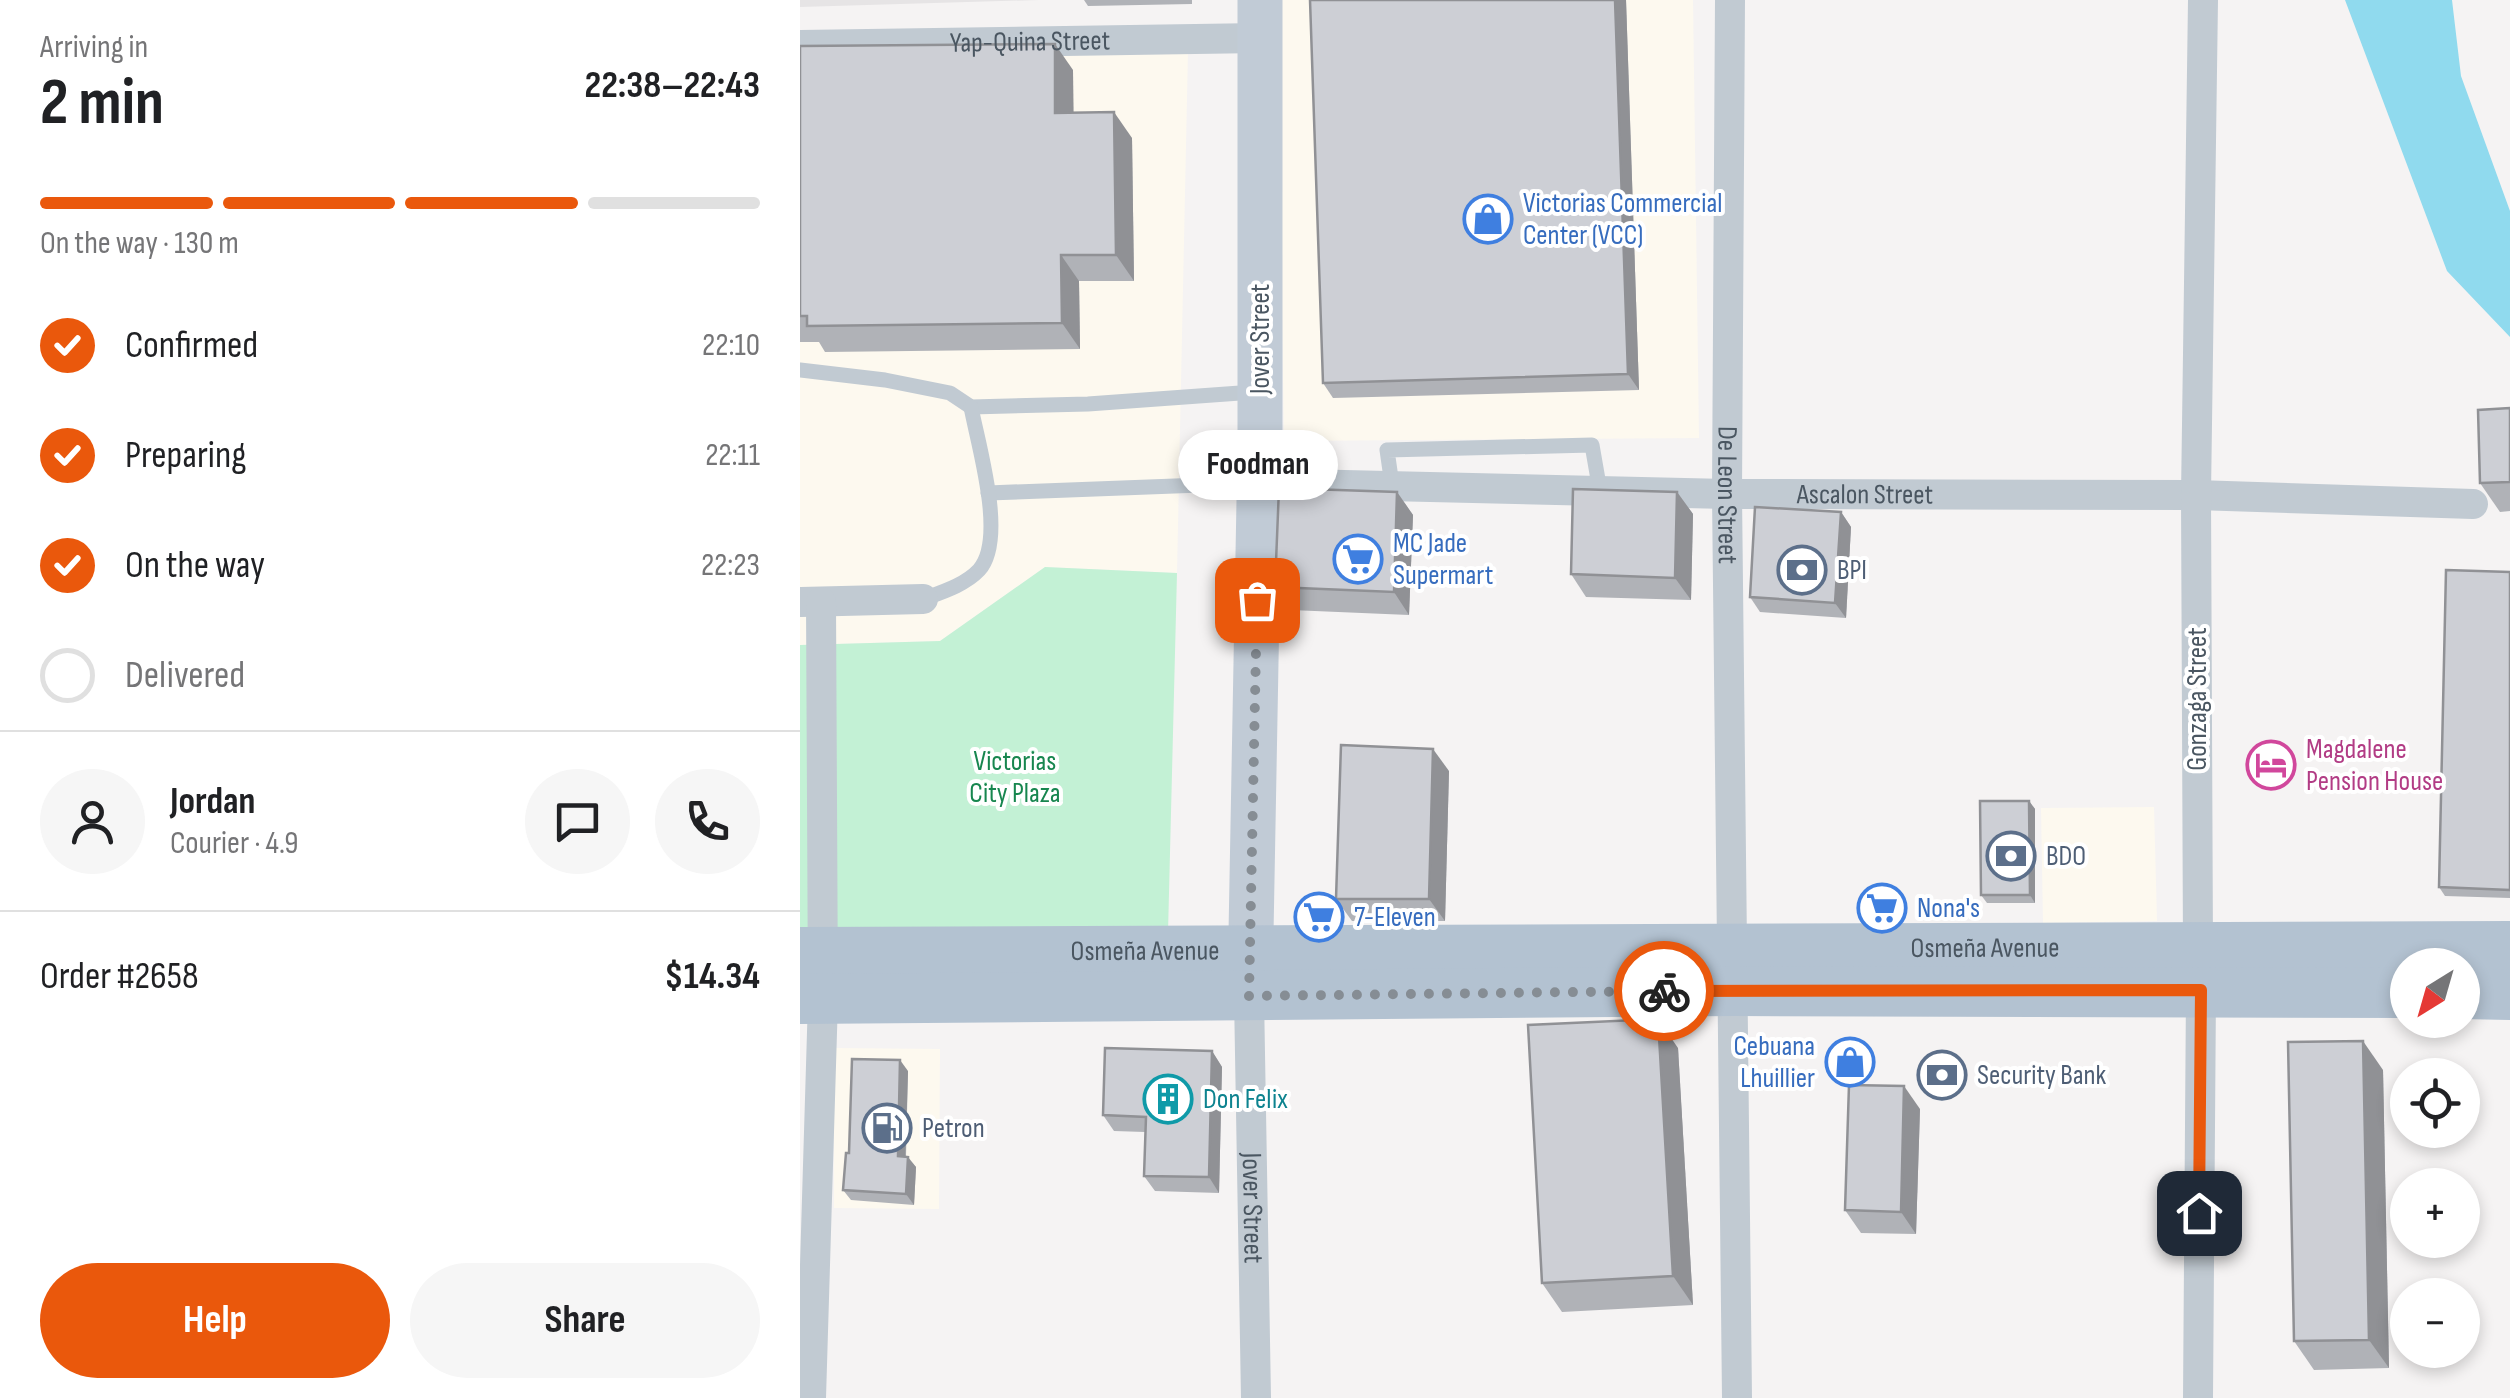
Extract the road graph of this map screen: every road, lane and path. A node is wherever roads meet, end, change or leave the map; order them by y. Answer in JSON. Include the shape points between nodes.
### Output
{"nodes":[{"id":1,"x":1730,"y":0,"type":"edge"},
{"id":2,"x":2203,"y":0,"type":"edge"},
{"id":3,"x":1260,"y":19,"type":"edge"},
{"id":4,"x":800,"y":45,"type":"edge"},
{"id":5,"x":800,"y":370,"type":"edge"},
{"id":6,"x":1260,"y":392,"type":"junction"},
{"id":7,"x":971,"y":408,"type":"junction"},
{"id":8,"x":1260,"y":482,"type":"junction"},
{"id":9,"x":1392,"y":485,"type":"junction"},
{"id":10,"x":1600,"y":491,"type":"junction"},
{"id":11,"x":988,"y":494,"type":"junction"},
{"id":12,"x":1728,"y":494,"type":"junction"},
{"id":13,"x":2196,"y":495,"type":"junction"},
{"id":14,"x":2472,"y":504,"type":"dead end"},
{"id":15,"x":923,"y":599,"type":"joint"},
{"id":16,"x":810,"y":602,"type":"edge"},
{"id":17,"x":2510,"y":946,"type":"edge"},
{"id":18,"x":2199,"y":969,"type":"junction"},
{"id":19,"x":1734,"y":970,"type":"junction"},
{"id":20,"x":1250,"y":974,"type":"junction"},
{"id":21,"x":812,"y":976,"type":"edge"},
{"id":22,"x":2390,"y":991,"type":"edge"},
{"id":23,"x":2480,"y":994,"type":"edge"},
{"id":24,"x":2510,"y":994,"type":"edge"},
{"id":25,"x":811,"y":1398,"type":"edge"},
{"id":26,"x":1256,"y":1398,"type":"edge"},
{"id":27,"x":1737,"y":1398,"type":"edge"},
{"id":28,"x":2198,"y":1398,"type":"edge"}],
"edges":[{"from":1,"to":12,"type":"street","name":"De Leon Street"},
{"from":2,"to":13,"type":"street","name":"Gonzaga Street"},
{"from":3,"to":4,"type":"street","name":"Yap-Quina Street"},
{"from":3,"to":6,"type":"street","name":"Jover Street"},
{"from":5,"to":7,"type":"lane","via":[[950,393]]},
{"from":6,"to":7,"type":"lane"},
{"from":6,"to":8,"type":"street","name":"Jover Street"},
{"from":7,"to":11,"type":"lane"},
{"from":8,"to":9,"type":"street","name":"Ascalon Street"},
{"from":8,"to":11,"type":"lane"},
{"from":8,"to":20,"type":"street","name":"Jover Street"},
{"from":9,"to":10,"type":"street","name":"Ascalon Street"},
{"from":9,"to":10,"type":"lane","via":[[1387,450],[1592,445]]},
{"from":10,"to":12,"type":"street","name":"Ascalon Street"},
{"from":11,"to":15,"type":"lane","via":[[988,553],[979,570]]},
{"from":12,"to":13,"type":"street","name":"Ascalon Street"},
{"from":12,"to":19,"type":"street","name":"De Leon Street"},
{"from":13,"to":14,"type":"street","name":"Ascalon Street"},
{"from":13,"to":18,"type":"street","name":"Gonzaga Street"},
{"from":15,"to":16,"type":"street"},
{"from":16,"to":21,"type":"street"},
{"from":17,"to":18,"type":"main road","name":"Osmeña Avenue"},
{"from":18,"to":19,"type":"main road","name":"Osmeña Avenue"},
{"from":18,"to":22,"type":"main road","name":"Osmeña Avenue"},
{"from":18,"to":28,"type":"street","name":"Gonzaga Street"},
{"from":19,"to":20,"type":"main road","name":"Osmeña Avenue"},
{"from":19,"to":27,"type":"street","name":"De Leon Street"},
{"from":20,"to":21,"type":"main road","name":"Osmeña Avenue"},
{"from":20,"to":26,"type":"street","name":"Jover Street"},
{"from":21,"to":25,"type":"street"},
{"from":23,"to":24,"type":"main road"}]}
